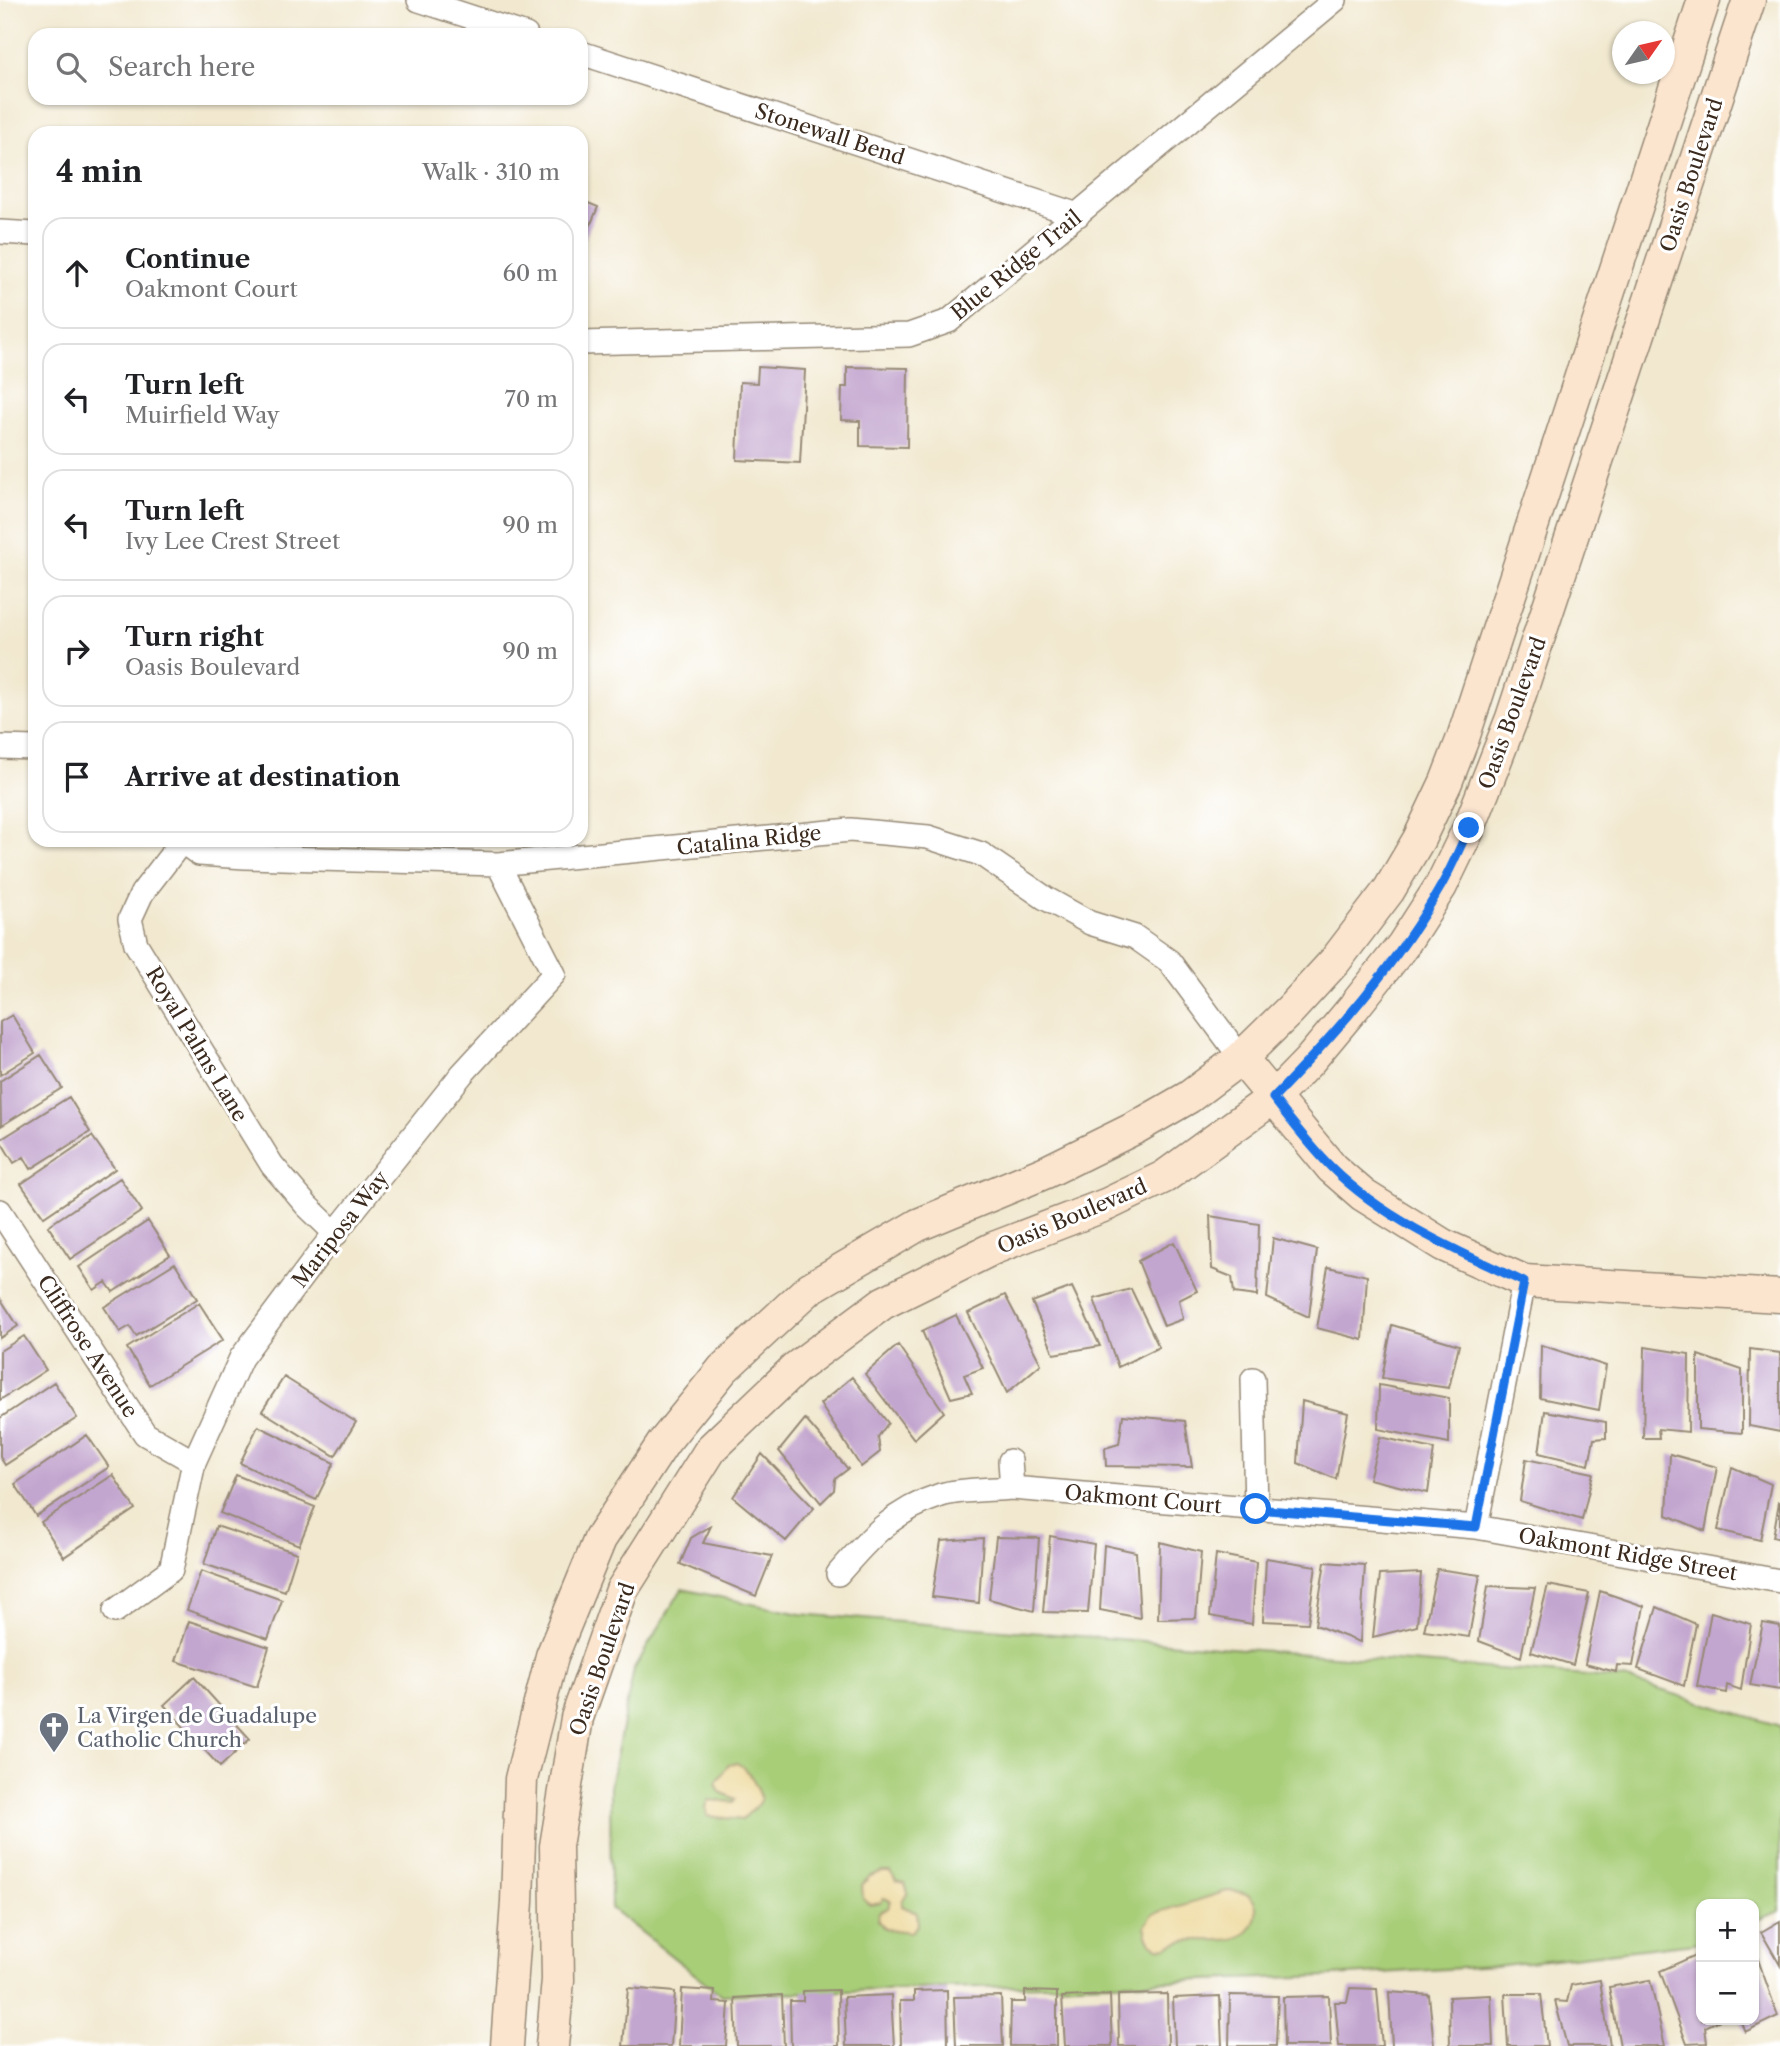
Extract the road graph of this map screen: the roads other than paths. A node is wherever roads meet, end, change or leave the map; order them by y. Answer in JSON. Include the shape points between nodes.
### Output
{"nodes":[{"id":1,"x":419,"y":0,"type":"edge"},
{"id":2,"x":1335,"y":0,"type":"edge"},
{"id":3,"x":1704,"y":0,"type":"edge"},
{"id":4,"x":1749,"y":0,"type":"edge"},
{"id":5,"x":505,"y":28,"type":"edge"},
{"id":6,"x":588,"y":55,"type":"edge"},
{"id":7,"x":1078,"y":215,"type":"junction"},
{"id":8,"x":0,"y":232,"type":"edge"},
{"id":9,"x":28,"y":234,"type":"edge"},
{"id":10,"x":588,"y":343,"type":"edge"},
{"id":11,"x":0,"y":747,"type":"edge"},
{"id":12,"x":28,"y":748,"type":"edge"},
{"id":13,"x":176,"y":847,"type":"edge"},
{"id":14,"x":190,"y":847,"type":"edge"},
{"id":15,"x":498,"y":864,"type":"junction"},
{"id":16,"x":1241,"y":1058,"type":"junction"},
{"id":17,"x":1273,"y":1098,"type":"junction"},
{"id":18,"x":0,"y":1211,"type":"edge"},
{"id":19,"x":336,"y":1234,"type":"junction"},
{"id":20,"x":1524,"y":1282,"type":"junction"},
{"id":21,"x":1780,"y":1296,"type":"edge"},
{"id":22,"x":1253,"y":1379,"type":"dead end"},
{"id":23,"x":1010,"y":1461,"type":"dead end"},
{"id":24,"x":194,"y":1462,"type":"junction"},
{"id":25,"x":1012,"y":1488,"type":"junction"},
{"id":26,"x":1256,"y":1509,"type":"junction"},
{"id":27,"x":1476,"y":1527,"type":"junction"},
{"id":28,"x":838,"y":1574,"type":"dead end"},
{"id":29,"x":1780,"y":1581,"type":"edge"},
{"id":30,"x":115,"y":1611,"type":"dead end"},
{"id":31,"x":506,"y":2046,"type":"edge"},
{"id":32,"x":552,"y":2046,"type":"edge"}],
"edges":[{"from":1,"to":5,"type":"street"},
{"from":2,"to":7,"type":"street","name":"Blue Ridge Trail"},
{"from":3,"to":16,"type":"street","name":"Oasis Boulevard","via":[[1446,782],[1389,890],[1335,961]]},
{"from":4,"to":17,"type":"street","name":"Oasis Boulevard","via":[[1512,718],[1469,828],[1441,886],[1403,945]]},
{"from":6,"to":7,"type":"street","name":"Stonewall Bend"},
{"from":7,"to":10,"type":"street","name":"Blue Ridge Trail","via":[[949,321],[909,335]]},
{"from":8,"to":9,"type":"street"},
{"from":11,"to":12,"type":"street"},
{"from":13,"to":19,"type":"street","name":"Royal Palms Lane","via":[[142,893],[131,919],[136,943],[272,1166]]},
{"from":14,"to":15,"type":"street","name":"Catalina Ridge","via":[[200,854],[245,857]]},
{"from":15,"to":16,"type":"street","name":"Catalina Ridge","via":[[850,830],[929,837],[981,853],[1045,898],[1090,923],[1135,937],[1169,961]]},
{"from":15,"to":19,"type":"street","name":"Mariposa Way","via":[[554,974],[462,1073]]},
{"from":16,"to":17,"type":"street"},
{"from":16,"to":31,"type":"street","name":"Oasis Boulevard","via":[[1189,1097],[1137,1127],[1046,1172],[918,1225],[810,1289],[723,1369],[664,1442],[600,1539],[552,1656],[521,1779]]},
{"from":17,"to":20,"type":"street","via":[[1332,1168],[1363,1195],[1443,1245]]},
{"from":17,"to":32,"type":"street","name":"Oasis Boulevard","via":[[1164,1177],[994,1248],[883,1303],[797,1367],[711,1450],[622,1590],[577,1718],[556,1846],[558,1980]]},
{"from":18,"to":24,"type":"street","name":"Cliffrose Avenue","via":[[145,1434]]},
{"from":19,"to":24,"type":"street","name":"Mariposa Way","via":[[241,1358]]},
{"from":20,"to":21,"type":"street"},
{"from":20,"to":27,"type":"street"},
{"from":22,"to":26,"type":"street"},
{"from":23,"to":25,"type":"street"},
{"from":24,"to":30,"type":"street","name":"Mariposa Way","via":[[171,1570]]},
{"from":25,"to":26,"type":"street","name":"Oakmont Court"},
{"from":25,"to":28,"type":"street","name":"Oakmont Court","via":[[942,1495],[890,1519]]},
{"from":26,"to":27,"type":"street","name":"Oakmont Court"},
{"from":27,"to":29,"type":"street","name":"Oakmont Ridge Street"}]}
